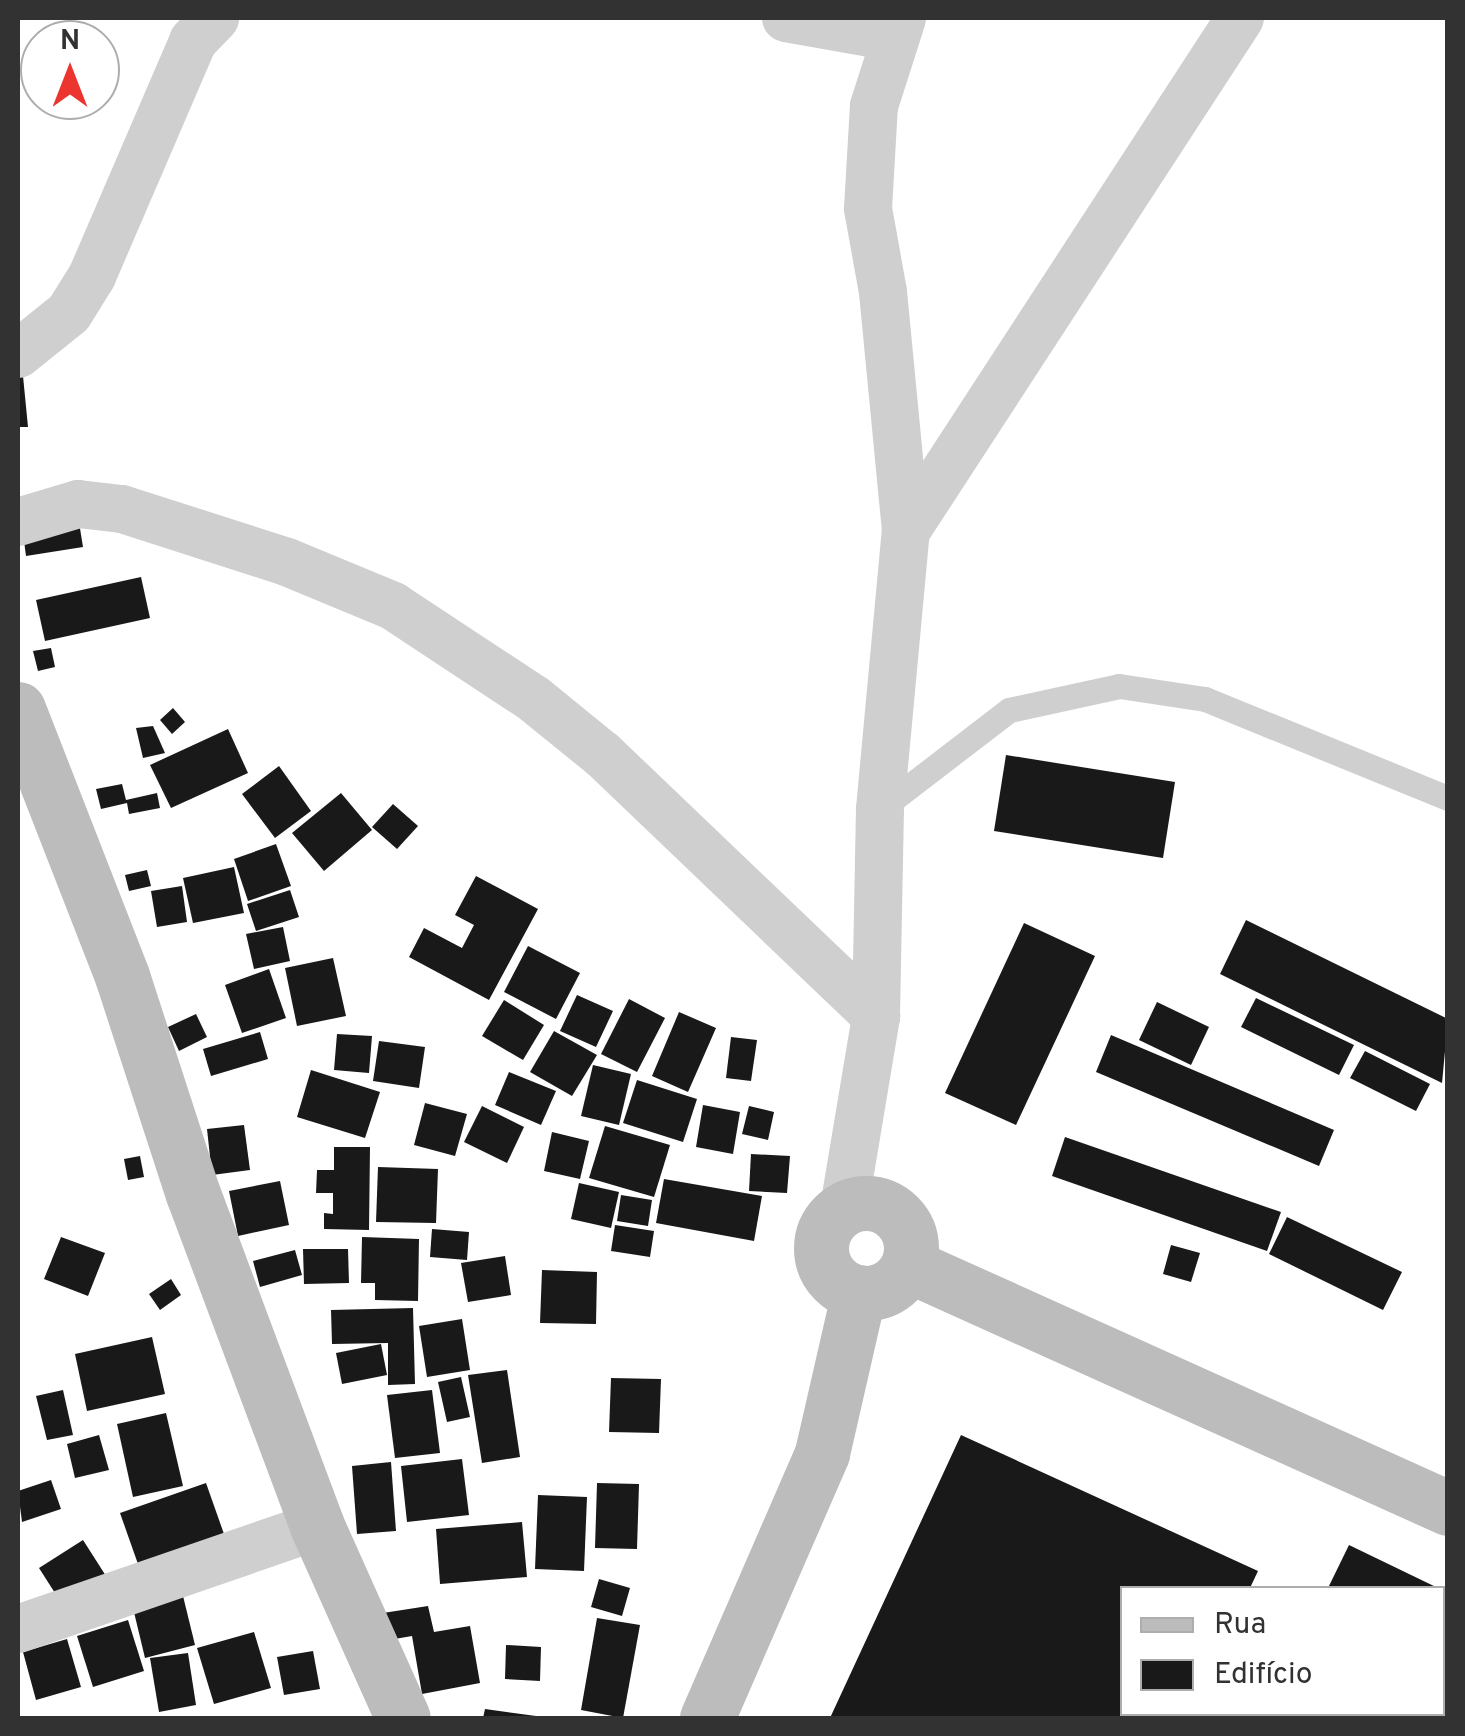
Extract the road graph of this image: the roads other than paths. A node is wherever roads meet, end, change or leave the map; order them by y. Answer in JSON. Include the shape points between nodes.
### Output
{"nodes":[{"id":1,"x":215,"y":18,"type":"edge"},
{"id":2,"x":786,"y":18,"type":"edge"},
{"id":3,"x":1240,"y":18,"type":"edge"},
{"id":4,"x":898,"y":27,"type":"edge"},
{"id":5,"x":18,"y":354,"type":"edge"},
{"id":6,"x":18,"y":522,"type":"edge"},
{"id":7,"x":906,"y":531,"type":"junction"},
{"id":8,"x":20,"y":725,"type":"edge"},
{"id":9,"x":1448,"y":798,"type":"edge"},
{"id":10,"x":880,"y":809,"type":"junction"},
{"id":11,"x":876,"y":1016,"type":"junction"},
{"id":12,"x":844,"y":1208,"type":"junction"},
{"id":13,"x":908,"y":1265,"type":"junction"},
{"id":14,"x":859,"y":1292,"type":"junction"},
{"id":15,"x":1448,"y":1508,"type":"edge"},
{"id":16,"x":318,"y":1526,"type":"junction"},
{"id":17,"x":18,"y":1629,"type":"edge"},
{"id":18,"x":402,"y":1718,"type":"edge"},
{"id":19,"x":707,"y":1718,"type":"edge"}],
"edges":[{"from":1,"to":5,"type":"street","via":[[193,41],[92,276],[69,313]]},
{"from":2,"to":4,"type":"street"},
{"from":3,"to":7,"type":"street"},
{"from":4,"to":7,"type":"street","via":[[874,106],[868,208],[883,292]]},
{"from":6,"to":11,"type":"street","via":[[78,504],[122,509],[287,562],[409,616],[534,699],[602,754]]},
{"from":7,"to":10,"type":"street"},
{"from":8,"to":16,"type":"street","via":[[122,976],[194,1194]]},
{"from":9,"to":10,"type":"lane","via":[[1205,699],[1119,686],[1009,710]]},
{"from":10,"to":11,"type":"street"},
{"from":11,"to":12,"type":"street"},
{"from":12,"to":13,"type":"street","via":[[871,1202],[896,1214],[911,1237]]},
{"from":12,"to":14,"type":"street","via":[[830,1220],[821,1256],[828,1273]]},
{"from":13,"to":14,"type":"street","via":[[889,1287]]},
{"from":13,"to":15,"type":"street"},
{"from":14,"to":19,"type":"street","via":[[822,1453]]},
{"from":16,"to":17,"type":"street"},
{"from":16,"to":18,"type":"street"}]}
